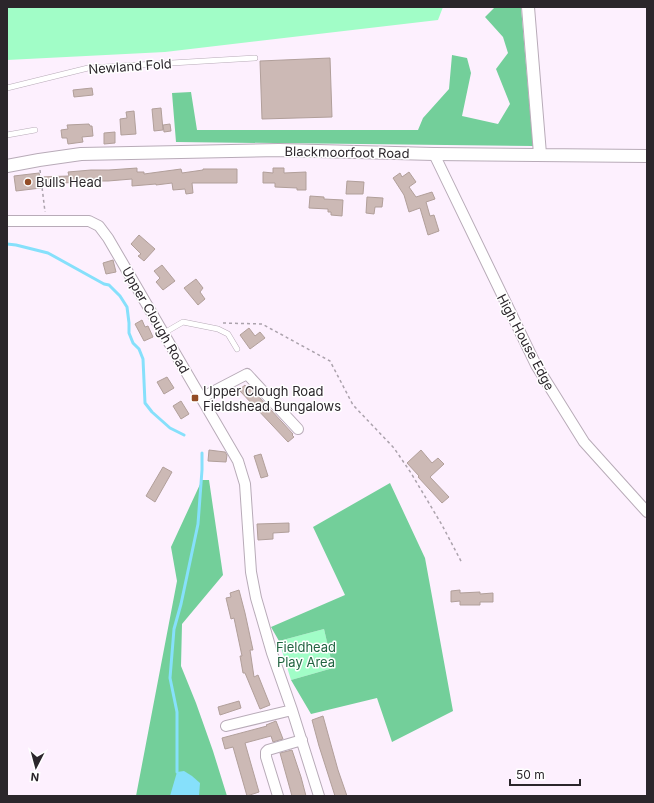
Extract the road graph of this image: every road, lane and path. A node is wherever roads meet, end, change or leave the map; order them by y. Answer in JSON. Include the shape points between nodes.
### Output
{"nodes":[{"id":1,"x":528,"y":7,"type":"edge"},
{"id":2,"x":255,"y":58,"type":"dead end"},
{"id":3,"x":7,"y":88,"type":"edge"},
{"id":4,"x":35,"y":130,"type":"dead end"},
{"id":5,"x":7,"y":135,"type":"edge"},
{"id":6,"x":434,"y":154,"type":"junction"},
{"id":7,"x":540,"y":154,"type":"junction"},
{"id":8,"x":647,"y":156,"type":"edge"},
{"id":9,"x":39,"y":160,"type":"junction"},
{"id":10,"x":7,"y":166,"type":"edge"},
{"id":11,"x":7,"y":220,"type":"edge"},
{"id":12,"x":46,"y":220,"type":"junction"},
{"id":13,"x":223,"y":323,"type":"dead end"},
{"id":14,"x":164,"y":333,"type":"junction"},
{"id":15,"x":237,"y":349,"type":"dead end"},
{"id":16,"x":201,"y":398,"type":"junction"},
{"id":17,"x":298,"y":429,"type":"dead end"},
{"id":18,"x":647,"y":512,"type":"edge"},
{"id":19,"x":462,"y":563,"type":"dead end"},
{"id":20,"x":292,"y":710,"type":"junction"},
{"id":21,"x":226,"y":726,"type":"dead end"},
{"id":22,"x":302,"y":740,"type":"junction"},
{"id":23,"x":278,"y":796,"type":"edge"},
{"id":24,"x":319,"y":796,"type":"edge"}],
"edges":[{"from":1,"to":7,"type":"street"},
{"from":2,"to":3,"type":"lane","name":"Newland Fold","via":[[88,68]]},
{"from":4,"to":5,"type":"lane"},
{"from":6,"to":7,"type":"street","name":"Blackmoorfoot Road"},
{"from":6,"to":9,"type":"street","name":"Blackmoorfoot Road","via":[[271,150],[82,154]]},
{"from":6,"to":18,"type":"street","name":"High House Edge","via":[[536,366],[584,442]]},
{"from":7,"to":8,"type":"street","name":"Blackmoorfoot Road"},
{"from":9,"to":10,"type":"street","name":"Blackmoorfoot Road"},
{"from":9,"to":12,"type":"path"},
{"from":11,"to":12,"type":"street","name":"Upper Clough Road"},
{"from":12,"to":14,"type":"street","name":"Upper Clough Road","via":[[89,221],[99,226]]},
{"from":13,"to":19,"type":"path","via":[[262,324],[330,361],[353,405],[394,448],[411,473]]},
{"from":14,"to":15,"type":"lane","via":[[183,322],[218,329],[228,334]]},
{"from":14,"to":16,"type":"street","name":"Upper Clough Road"},
{"from":16,"to":17,"type":"street","via":[[246,374]]},
{"from":16,"to":20,"type":"street","name":"Upper Clough Road","via":[[238,461],[244,484],[251,572],[256,598]]},
{"from":20,"to":21,"type":"street"},
{"from":20,"to":22,"type":"street","name":"Upper Clough Road"},
{"from":22,"to":23,"type":"street","via":[[266,752]]},
{"from":22,"to":24,"type":"street","name":"Upper Clough Road"}]}
